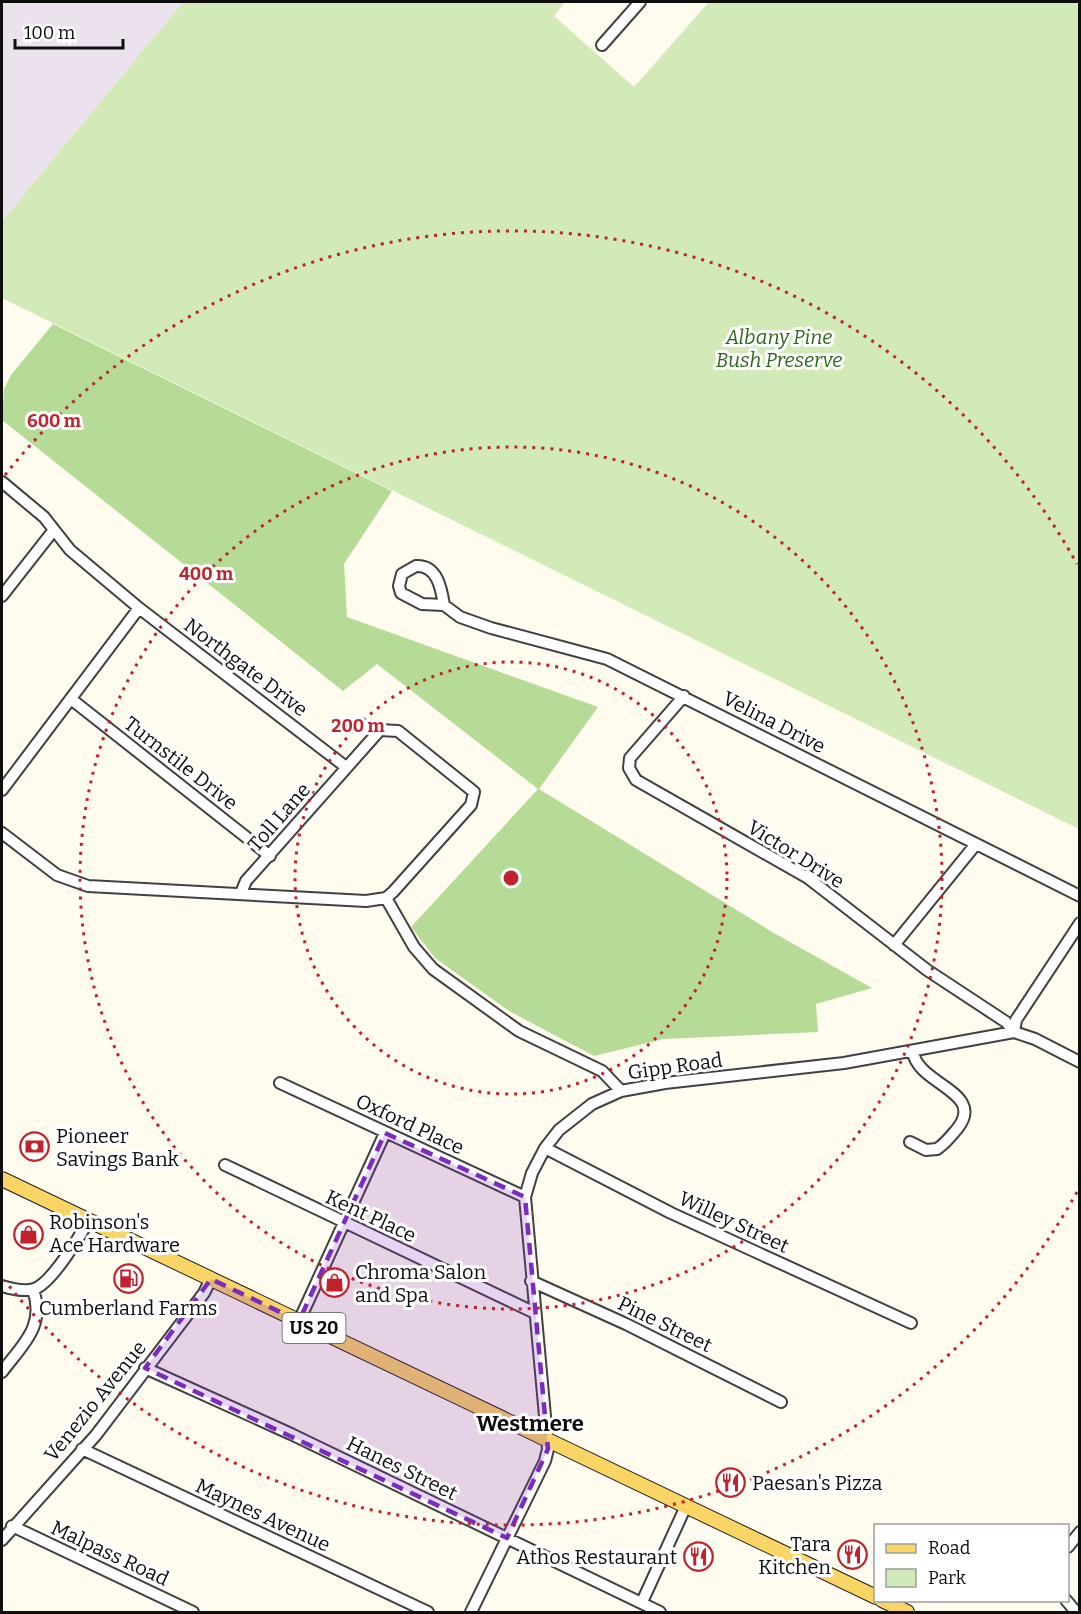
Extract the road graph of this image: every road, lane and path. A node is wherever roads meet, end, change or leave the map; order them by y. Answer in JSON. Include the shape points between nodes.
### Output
{"nodes":[{"id":1,"x":640,"y":2,"type":"edge"},
{"id":2,"x":602,"y":45,"type":"dead end"},
{"id":3,"x":2,"y":482,"type":"edge"},
{"id":4,"x":53,"y":531,"type":"junction"},
{"id":5,"x":2,"y":596,"type":"edge"},
{"id":6,"x":444,"y":605,"type":"junction"},
{"id":7,"x":140,"y":608,"type":"junction"},
{"id":8,"x":684,"y":696,"type":"junction"},
{"id":9,"x":71,"y":699,"type":"junction"},
{"id":10,"x":346,"y":767,"type":"junction"},
{"id":11,"x":2,"y":790,"type":"edge"},
{"id":12,"x":2,"y":833,"type":"edge"},
{"id":13,"x":976,"y":844,"type":"junction"},
{"id":14,"x":270,"y":856,"type":"junction"},
{"id":15,"x":241,"y":892,"type":"junction"},
{"id":16,"x":1080,"y":896,"type":"edge"},
{"id":17,"x":386,"y":898,"type":"junction"},
{"id":18,"x":1080,"y":923,"type":"edge"},
{"id":19,"x":894,"y":945,"type":"junction"},
{"id":20,"x":1014,"y":1032,"type":"junction"},
{"id":21,"x":913,"y":1052,"type":"junction"},
{"id":22,"x":1080,"y":1062,"type":"edge"},
{"id":23,"x":280,"y":1083,"type":"dead end"},
{"id":24,"x":621,"y":1091,"type":"junction"},
{"id":25,"x":386,"y":1133,"type":"junction"},
{"id":26,"x":910,"y":1142,"type":"dead end"},
{"id":27,"x":545,"y":1148,"type":"junction"},
{"id":28,"x":225,"y":1165,"type":"dead end"},
{"id":29,"x":2,"y":1179,"type":"edge"},
{"id":30,"x":525,"y":1197,"type":"junction"},
{"id":31,"x":88,"y":1220,"type":"junction"},
{"id":32,"x":343,"y":1223,"type":"junction"},
{"id":33,"x":211,"y":1279,"type":"junction"},
{"id":34,"x":531,"y":1281,"type":"junction"},
{"id":35,"x":2,"y":1286,"type":"edge"},
{"id":36,"x":33,"y":1290,"type":"junction"},
{"id":37,"x":535,"y":1313,"type":"junction"},
{"id":38,"x":299,"y":1321,"type":"junction"},
{"id":39,"x":911,"y":1323,"type":"dead end"},
{"id":40,"x":145,"y":1368,"type":"junction"},
{"id":41,"x":2,"y":1372,"type":"edge"},
{"id":42,"x":781,"y":1402,"type":"dead end"},
{"id":43,"x":547,"y":1438,"type":"junction"},
{"id":44,"x":82,"y":1449,"type":"junction"},
{"id":45,"x":686,"y":1506,"type":"junction"},
{"id":46,"x":12,"y":1526,"type":"junction"},
{"id":47,"x":1080,"y":1532,"type":"edge"},
{"id":48,"x":507,"y":1539,"type":"junction"},
{"id":49,"x":2,"y":1540,"type":"edge"},
{"id":50,"x":1069,"y":1546,"type":"edge"},
{"id":51,"x":874,"y":1596,"type":"edge"},
{"id":52,"x":642,"y":1602,"type":"junction"},
{"id":53,"x":886,"y":1602,"type":"edge"},
{"id":54,"x":193,"y":1612,"type":"edge"},
{"id":55,"x":428,"y":1612,"type":"edge"},
{"id":56,"x":471,"y":1612,"type":"edge"},
{"id":57,"x":660,"y":1612,"type":"edge"},
{"id":58,"x":907,"y":1612,"type":"edge"}],
"edges":[{"from":1,"to":2,"type":"street"},
{"from":3,"to":4,"type":"street","name":"Northgate Drive","via":[[44,517]]},
{"from":4,"to":5,"type":"street"},
{"from":4,"to":7,"type":"street","name":"Northgate Drive"},
{"from":6,"to":6,"type":"street","name":"Velina Drive","via":[[438,580],[430,568],[416,566],[402,574],[399,586],[406,597],[430,606]]},
{"from":6,"to":8,"type":"street","name":"Velina Drive","via":[[491,628],[607,659]]},
{"from":7,"to":9,"type":"street"},
{"from":7,"to":10,"type":"street","name":"Northgate Drive"},
{"from":8,"to":13,"type":"street","name":"Velina Drive"},
{"from":8,"to":19,"type":"street","name":"Victor Drive","via":[[630,758],[632,776],[808,878]]},
{"from":9,"to":11,"type":"street"},
{"from":9,"to":14,"type":"street","name":"Turnstile Drive"},
{"from":10,"to":14,"type":"street","name":"Toll Lane"},
{"from":10,"to":17,"type":"street","via":[[375,733],[392,729],[474,792],[471,805]]},
{"from":12,"to":15,"type":"street","via":[[57,875],[77,884]]},
{"from":13,"to":16,"type":"street","name":"Velina Drive"},
{"from":13,"to":19,"type":"street"},
{"from":14,"to":15,"type":"street","name":"Toll Lane","via":[[246,881]]},
{"from":15,"to":17,"type":"street","via":[[359,901]]},
{"from":17,"to":24,"type":"street","via":[[414,947],[433,969],[519,1031],[602,1071]]},
{"from":18,"to":20,"type":"street","via":[[1016,1020]]},
{"from":19,"to":20,"type":"street","name":"Victor Drive","via":[[1006,1022]]},
{"from":20,"to":21,"type":"street","name":"Gipp Road"},
{"from":20,"to":22,"type":"street"},
{"from":21,"to":24,"type":"street","name":"Gipp Road"},
{"from":21,"to":26,"type":"street","via":[[917,1065],[962,1101],[966,1113],[937,1149],[926,1150]]},
{"from":23,"to":25,"type":"street","name":"Oxford Place"},
{"from":24,"to":27,"type":"street","name":"Gipp Road","via":[[578,1113]]},
{"from":25,"to":30,"type":"street","name":"Oxford Place"},
{"from":25,"to":32,"type":"street"},
{"from":27,"to":30,"type":"street","name":"Gipp Road"},
{"from":27,"to":39,"type":"street","name":"Willey Street","via":[[671,1213]]},
{"from":28,"to":32,"type":"street","name":"Kent Place"},
{"from":29,"to":31,"type":"main road","number":"US 20"},
{"from":30,"to":34,"type":"street","name":"Gipp Road"},
{"from":31,"to":33,"type":"main road","number":"US 20"},
{"from":31,"to":36,"type":"street","via":[[47,1281]]},
{"from":32,"to":37,"type":"street","name":"Kent Place"},
{"from":32,"to":38,"type":"street"},
{"from":33,"to":38,"type":"main road","number":"US 20"},
{"from":33,"to":40,"type":"street","name":"Venezio Avenue"},
{"from":34,"to":37,"type":"street","name":"Gipp Road"},
{"from":34,"to":42,"type":"street","name":"Pine Street"},
{"from":35,"to":36,"type":"street"},
{"from":36,"to":41,"type":"street","via":[[38,1305],[34,1328]]},
{"from":37,"to":43,"type":"street","name":"Gipp Road"},
{"from":38,"to":43,"type":"main road","number":"US 20"},
{"from":40,"to":44,"type":"street","name":"Venezio Avenue"},
{"from":40,"to":48,"type":"street","name":"Hanes Street"},
{"from":43,"to":45,"type":"main road","number":"US 20"},
{"from":43,"to":48,"type":"street","name":"Gipp Road","via":[[547,1455]]},
{"from":44,"to":46,"type":"street","name":"Venezio Avenue"},
{"from":44,"to":55,"type":"street","name":"Maynes Avenue"},
{"from":45,"to":51,"type":"main road","number":"US 20"},
{"from":45,"to":52,"type":"street"},
{"from":46,"to":49,"type":"street","name":"Venezio Avenue"},
{"from":46,"to":54,"type":"street","name":"Malpass Road"},
{"from":47,"to":50,"type":"street"},
{"from":48,"to":52,"type":"street","name":"Hanes Street"},
{"from":48,"to":56,"type":"street","name":"Gipp Road"},
{"from":52,"to":57,"type":"street","name":"Hanes Street"},
{"from":53,"to":58,"type":"main road"}]}
